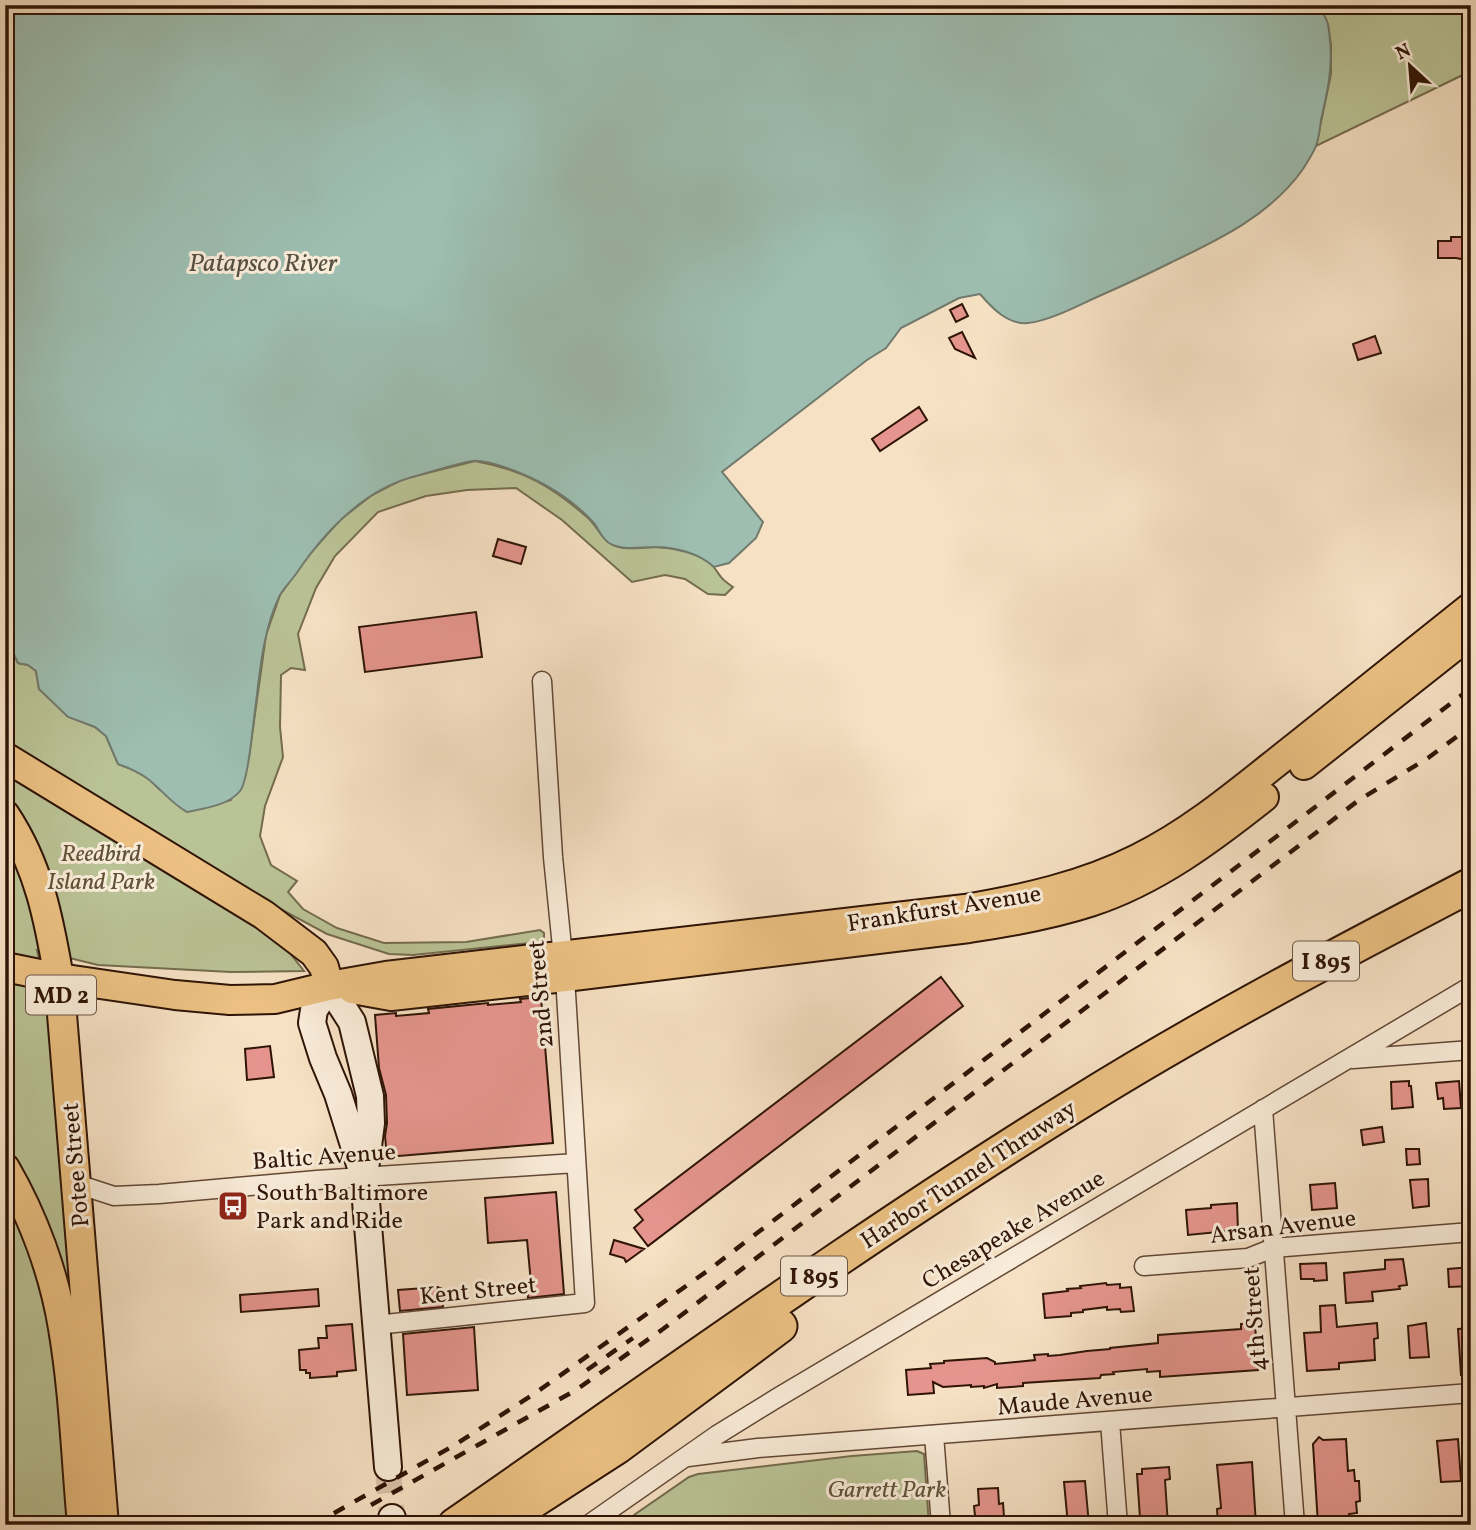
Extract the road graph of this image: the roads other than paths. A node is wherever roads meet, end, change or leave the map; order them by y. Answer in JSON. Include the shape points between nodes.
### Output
{"nodes":[{"id":1,"x":1470,"y":615,"type":"edge"},
{"id":2,"x":541,"y":681,"type":"dead end"},
{"id":3,"x":5,"y":757,"type":"edge"},
{"id":4,"x":5,"y":815,"type":"edge"},
{"id":5,"x":1471,"y":885,"type":"edge"},
{"id":6,"x":1471,"y":909,"type":"edge"},
{"id":7,"x":5,"y":967,"type":"edge"},
{"id":8,"x":564,"y":967,"type":"junction"},
{"id":9,"x":59,"y":978,"type":"junction"},
{"id":10,"x":329,"y":986,"type":"junction"},
{"id":11,"x":1471,"y":986,"type":"edge"},
{"id":12,"x":1471,"y":1050,"type":"edge"},
{"id":13,"x":1346,"y":1060,"type":"junction"},
{"id":14,"x":370,"y":1096,"type":"junction"},
{"id":15,"x":340,"y":1099,"type":"junction"},
{"id":16,"x":1263,"y":1109,"type":"junction"},
{"id":17,"x":576,"y":1163,"type":"junction"},
{"id":18,"x":5,"y":1168,"type":"edge"},
{"id":19,"x":364,"y":1177,"type":"junction"},
{"id":20,"x":77,"y":1184,"type":"junction"},
{"id":21,"x":1471,"y":1232,"type":"edge"},
{"id":22,"x":1273,"y":1248,"type":"junction"},
{"id":23,"x":1144,"y":1266,"type":"dead end"},
{"id":24,"x":585,"y":1304,"type":"joint"},
{"id":25,"x":376,"y":1325,"type":"junction"},
{"id":26,"x":1471,"y":1393,"type":"edge"},
{"id":27,"x":1286,"y":1408,"type":"junction"},
{"id":28,"x":1110,"y":1422,"type":"junction"},
{"id":29,"x":934,"y":1436,"type":"junction"},
{"id":30,"x":617,"y":1447,"type":"junction"},
{"id":31,"x":684,"y":1458,"type":"junction"},
{"id":32,"x":388,"y":1467,"type":"tunnel mouth"},
{"id":33,"x":604,"y":1519,"type":"edge"},
{"id":34,"x":82,"y":1525,"type":"edge"},
{"id":35,"x":104,"y":1525,"type":"edge"},
{"id":36,"x":454,"y":1525,"type":"edge"},
{"id":37,"x":496,"y":1525,"type":"edge"},
{"id":38,"x":519,"y":1525,"type":"edge"},
{"id":39,"x":588,"y":1525,"type":"edge"},
{"id":40,"x":941,"y":1525,"type":"edge"},
{"id":41,"x":1118,"y":1525,"type":"edge"},
{"id":42,"x":1295,"y":1525,"type":"edge"}],
"edges":[{"from":1,"to":8,"type":"main road","name":"Frankfurst Avenue","via":[[1185,832],[1086,881],[965,909]]},
{"from":2,"to":8,"type":"street","name":"2nd Street"},
{"from":3,"to":10,"type":"main road","via":[[264,915],[314,953]]},
{"from":4,"to":9,"type":"main road","name":"Potee Street","number":"MD 2","via":[[29,856],[42,893]]},
{"from":5,"to":36,"type":"highway","name":"Harbor Tunnel Thruway","number":"I 895","via":[[1297,976],[1076,1104],[864,1242]]},
{"from":6,"to":30,"type":"highway","name":"Harbor Tunnel Thruway","number":"I 895","via":[[1194,1059],[988,1185],[769,1333]]},
{"from":7,"to":9,"type":"main road","name":"Frankfurst Avenue"},
{"from":8,"to":10,"type":"main road","name":"Frankfurst Avenue","via":[[386,976]]},
{"from":8,"to":17,"type":"street","name":"2nd Street"},
{"from":9,"to":10,"type":"main road","name":"Frankfurst Avenue","via":[[230,1000],[275,999]]},
{"from":9,"to":20,"type":"main road","name":"Potee Street","number":"MD 2"},
{"from":10,"to":14,"type":"main road","via":[[352,1022]]},
{"from":10,"to":15,"type":"main road","via":[[314,1010],[312,1023]]},
{"from":11,"to":13,"type":"street","name":"Chesapeake Avenue"},
{"from":12,"to":13,"type":"street"},
{"from":13,"to":16,"type":"street","name":"Chesapeake Avenue"},
{"from":14,"to":15,"type":"main road"},
{"from":14,"to":19,"type":"main road"},
{"from":15,"to":19,"type":"main road"},
{"from":16,"to":22,"type":"street","name":"4th Street"},
{"from":16,"to":31,"type":"street","name":"Chesapeake Avenue","via":[[717,1434]]},
{"from":17,"to":19,"type":"street","name":"Baltic Avenue"},
{"from":17,"to":24,"type":"street","name":"2nd Street"},
{"from":18,"to":34,"type":"main road","name":"Potee Street","via":[[32,1222],[63,1326]]},
{"from":19,"to":20,"type":"street","name":"Baltic Avenue","via":[[114,1196]]},
{"from":19,"to":25,"type":"main road"},
{"from":20,"to":35,"type":"main road","name":"Potee Street","number":"MD 2"},
{"from":21,"to":22,"type":"street","name":"Arsan Avenue"},
{"from":22,"to":23,"type":"street","name":"Arsan Avenue","via":[[1248,1258]]},
{"from":22,"to":27,"type":"street","name":"4th Street"},
{"from":24,"to":25,"type":"street","name":"Kent Street"},
{"from":25,"to":32,"type":"main road"},
{"from":26,"to":27,"type":"street","name":"Maude Avenue"},
{"from":27,"to":28,"type":"street","name":"Maude Avenue"},
{"from":27,"to":42,"type":"street","name":"4th Street"},
{"from":28,"to":29,"type":"street","name":"Maude Avenue"},
{"from":28,"to":41,"type":"street"},
{"from":29,"to":31,"type":"street","name":"Maude Avenue"},
{"from":29,"to":40,"type":"street"},
{"from":30,"to":37,"type":"highway","name":"Harbor Tunnel Thruway","number":"I 895"},
{"from":30,"to":38,"type":"highway"},
{"from":31,"to":33,"type":"street","name":"Chesapeake Avenue"},
{"from":33,"to":39,"type":"street","name":"Chesapeake Avenue"}]}
